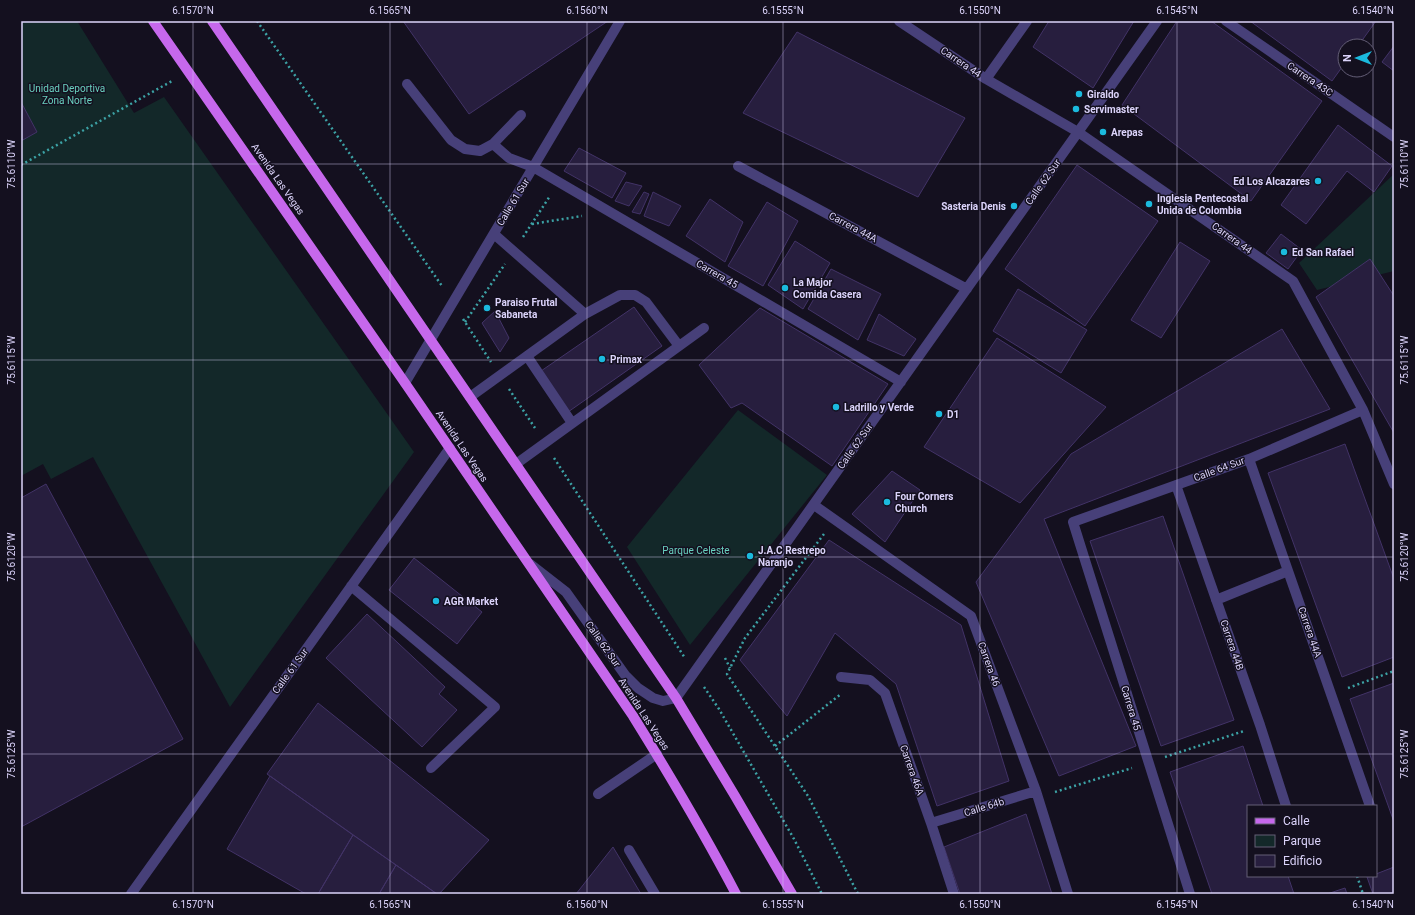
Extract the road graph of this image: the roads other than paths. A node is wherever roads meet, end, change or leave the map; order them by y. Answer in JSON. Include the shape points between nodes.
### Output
{"nodes":[{"id":1,"x":153,"y":21,"type":"edge"},
{"id":2,"x":212,"y":21,"type":"edge"},
{"id":3,"x":620,"y":21,"type":"edge"},
{"id":4,"x":900,"y":21,"type":"edge"},
{"id":5,"x":1027,"y":21,"type":"edge"},
{"id":6,"x":1157,"y":21,"type":"edge"},
{"id":7,"x":1226,"y":21,"type":"edge"},
{"id":8,"x":986,"y":79,"type":"junction"},
{"id":9,"x":407,"y":84,"type":"dead end"},
{"id":10,"x":521,"y":115,"type":"dead end"},
{"id":11,"x":1078,"y":132,"type":"junction"},
{"id":12,"x":1394,"y":137,"type":"edge"},
{"id":13,"x":492,"y":144,"type":"junction"},
{"id":14,"x":738,"y":166,"type":"dead end"},
{"id":15,"x":533,"y":167,"type":"junction"},
{"id":16,"x":494,"y":234,"type":"junction"},
{"id":17,"x":967,"y":289,"type":"junction"},
{"id":18,"x":585,"y":314,"type":"junction"},
{"id":19,"x":704,"y":328,"type":"dead end"},
{"id":20,"x":431,"y":340,"type":"junction"},
{"id":21,"x":679,"y":346,"type":"junction"},
{"id":22,"x":527,"y":356,"type":"junction"},
{"id":23,"x":901,"y":382,"type":"junction"},
{"id":24,"x":405,"y":383,"type":"junction"},
{"id":25,"x":470,"y":397,"type":"junction"},
{"id":26,"x":1363,"y":410,"type":"junction"},
{"id":27,"x":572,"y":423,"type":"junction"},
{"id":28,"x":450,"y":448,"type":"junction"},
{"id":29,"x":1249,"y":458,"type":"junction"},
{"id":30,"x":516,"y":464,"type":"junction"},
{"id":31,"x":1394,"y":482,"type":"edge"},
{"id":32,"x":1176,"y":485,"type":"junction"},
{"id":33,"x":814,"y":505,"type":"junction"},
{"id":34,"x":1073,"y":522,"type":"joint"},
{"id":35,"x":527,"y":561,"type":"junction"},
{"id":36,"x":1288,"y":571,"type":"junction"},
{"id":37,"x":351,"y":586,"type":"junction"},
{"id":38,"x":1216,"y":600,"type":"junction"},
{"id":39,"x":841,"y":677,"type":"dead end"},
{"id":40,"x":676,"y":698,"type":"junction"},
{"id":41,"x":657,"y":754,"type":"junction"},
{"id":42,"x":431,"y":768,"type":"dead end"},
{"id":43,"x":598,"y":794,"type":"dead end"},
{"id":44,"x":1037,"y":794,"type":"junction"},
{"id":45,"x":1286,"y":805,"type":"edge"},
{"id":46,"x":1370,"y":805,"type":"edge"},
{"id":47,"x":931,"y":823,"type":"junction"},
{"id":48,"x":629,"y":850,"type":"dead end"},
{"id":49,"x":131,"y":894,"type":"edge"},
{"id":50,"x":655,"y":894,"type":"edge"},
{"id":51,"x":736,"y":894,"type":"edge"},
{"id":52,"x":792,"y":894,"type":"edge"},
{"id":53,"x":954,"y":894,"type":"edge"},
{"id":54,"x":1068,"y":894,"type":"edge"},
{"id":55,"x":1190,"y":894,"type":"edge"}],
"edges":[{"from":1,"to":24,"type":"main road","name":"Avenida Las Vegas"},
{"from":2,"to":20,"type":"main road"},
{"from":3,"to":15,"type":"street","name":"Calle 61 Sur"},
{"from":4,"to":8,"type":"street","name":"Carrera 44"},
{"from":5,"to":8,"type":"street"},
{"from":6,"to":11,"type":"street","name":"Calle 62 Sur"},
{"from":7,"to":12,"type":"street","name":"Carrera 43C"},
{"from":8,"to":11,"type":"street","name":"Carrera 44"},
{"from":9,"to":13,"type":"street","via":[[451,140],[465,149],[480,151]]},
{"from":10,"to":13,"type":"street"},
{"from":11,"to":17,"type":"street","name":"Calle 62 Sur"},
{"from":11,"to":26,"type":"street","name":"Carrera 44","via":[[1293,280]]},
{"from":13,"to":15,"type":"street","name":"Carrera 45","via":[[509,158]]},
{"from":14,"to":17,"type":"street","name":"Carrera 44A"},
{"from":15,"to":16,"type":"street","name":"Calle 61 Sur"},
{"from":15,"to":23,"type":"street","name":"Carrera 45"},
{"from":16,"to":18,"type":"street"},
{"from":16,"to":20,"type":"street","name":"Calle 61 Sur"},
{"from":17,"to":23,"type":"street","name":"Calle 62 Sur"},
{"from":18,"to":21,"type":"street","via":[[620,296],[635,295],[646,302]]},
{"from":18,"to":22,"type":"street"},
{"from":19,"to":21,"type":"street"},
{"from":20,"to":24,"type":"street","name":"Calle 61 Sur"},
{"from":20,"to":25,"type":"main road"},
{"from":21,"to":27,"type":"street"},
{"from":22,"to":25,"type":"street"},
{"from":22,"to":27,"type":"street"},
{"from":23,"to":33,"type":"street","name":"Calle 62 Sur"},
{"from":24,"to":28,"type":"main road","name":"Avenida Las Vegas"},
{"from":25,"to":30,"type":"main road"},
{"from":26,"to":29,"type":"street","name":"Calle 64 Sur"},
{"from":26,"to":31,"type":"street","name":"Carrera 44"},
{"from":27,"to":30,"type":"street"},
{"from":28,"to":35,"type":"main road","name":"Avenida Las Vegas"},
{"from":28,"to":37,"type":"street","name":"Calle 61 Sur"},
{"from":29,"to":32,"type":"street","name":"Calle 64 Sur"},
{"from":29,"to":36,"type":"street","name":"Carrera 44A"},
{"from":30,"to":40,"type":"main road"},
{"from":32,"to":34,"type":"street","name":"Calle 64 Sur"},
{"from":32,"to":38,"type":"street","name":"Carrera 44B"},
{"from":33,"to":40,"type":"street","name":"Calle 62 Sur"},
{"from":33,"to":44,"type":"street","name":"Carrera 46","via":[[970,616]]},
{"from":34,"to":55,"type":"street","name":"Carrera 45"},
{"from":35,"to":40,"type":"street","name":"Calle 62 Sur","via":[[566,592],[625,675],[638,688],[663,702]]},
{"from":35,"to":41,"type":"main road","name":"Avenida Las Vegas"},
{"from":36,"to":38,"type":"street"},
{"from":36,"to":46,"type":"street","name":"Carrera 44A"},
{"from":37,"to":42,"type":"street","via":[[495,707]]},
{"from":37,"to":49,"type":"street","name":"Calle 61 Sur"},
{"from":38,"to":45,"type":"street","name":"Carrera 44B"},
{"from":39,"to":47,"type":"street","name":"Carrera 46A","via":[[870,680],[885,693]]},
{"from":40,"to":52,"type":"main road"},
{"from":41,"to":43,"type":"street"},
{"from":41,"to":51,"type":"main road","name":"Avenida Las Vegas"},
{"from":44,"to":47,"type":"street","name":"Calle 64b"},
{"from":44,"to":54,"type":"street","name":"Carrera 46"},
{"from":47,"to":53,"type":"street","name":"Carrera 46A"},
{"from":48,"to":50,"type":"street"}]}
